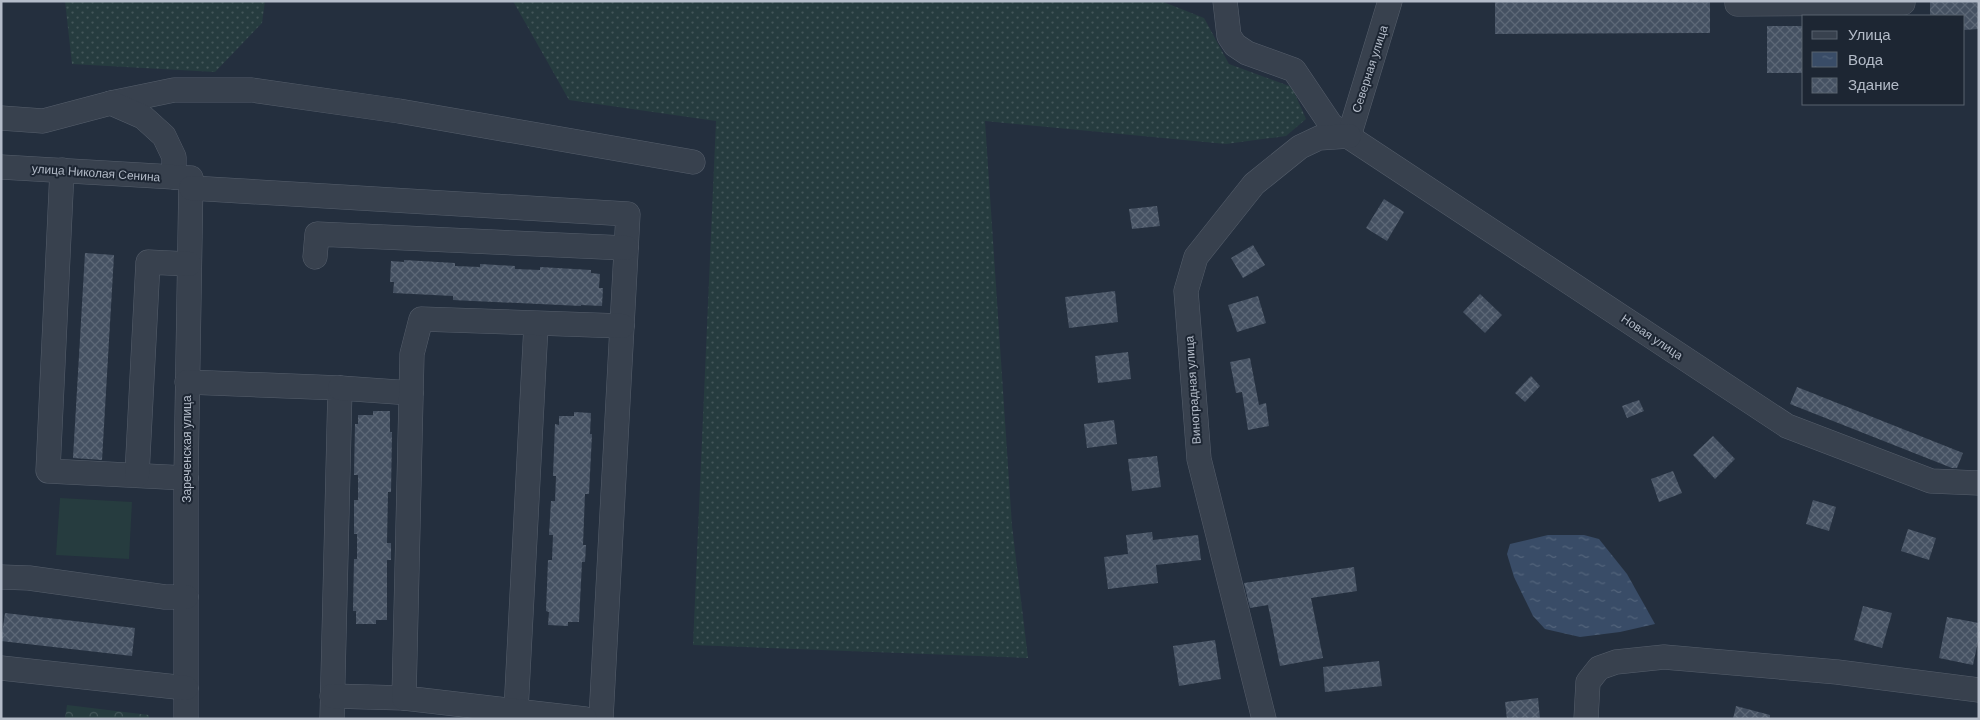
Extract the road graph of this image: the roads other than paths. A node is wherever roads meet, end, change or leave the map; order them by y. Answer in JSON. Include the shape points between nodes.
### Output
{"nodes":[{"id":1,"x":1225,"y":1,"type":"edge"},
{"id":2,"x":1390,"y":1,"type":"edge"},
{"id":3,"x":1737,"y":1,"type":"edge"},
{"id":4,"x":1903,"y":1,"type":"edge"},
{"id":5,"x":111,"y":103,"type":"junction"},
{"id":6,"x":1,"y":118,"type":"edge"},
{"id":7,"x":1349,"y":136,"type":"junction"},
{"id":8,"x":693,"y":162,"type":"dead end"},
{"id":9,"x":1,"y":167,"type":"edge"},
{"id":10,"x":62,"y":170,"type":"junction"},
{"id":11,"x":185,"y":181,"type":"junction"},
{"id":12,"x":626,"y":248,"type":"junction"},
{"id":13,"x":315,"y":257,"type":"dead end"},
{"id":14,"x":189,"y":264,"type":"junction"},
{"id":15,"x":536,"y":324,"type":"junction"},
{"id":16,"x":622,"y":326,"type":"junction"},
{"id":17,"x":187,"y":382,"type":"junction"},
{"id":18,"x":340,"y":388,"type":"junction"},
{"id":19,"x":411,"y":393,"type":"junction"},
{"id":20,"x":137,"y":475,"type":"junction"},
{"id":21,"x":186,"y":478,"type":"junction"},
{"id":22,"x":1979,"y":483,"type":"edge"},
{"id":23,"x":1,"y":577,"type":"edge"},
{"id":24,"x":186,"y":597,"type":"junction"},
{"id":25,"x":1,"y":668,"type":"edge"},
{"id":26,"x":186,"y":688,"type":"junction"},
{"id":27,"x":1979,"y":690,"type":"edge"},
{"id":28,"x":404,"y":698,"type":"junction"},
{"id":29,"x":332,"y":707,"type":"edge"},
{"id":30,"x":516,"y":711,"type":"junction"},
{"id":31,"x":186,"y":719,"type":"edge"},
{"id":32,"x":585,"y":719,"type":"edge"},
{"id":33,"x":601,"y":719,"type":"edge"},
{"id":34,"x":1264,"y":719,"type":"edge"},
{"id":35,"x":1586,"y":719,"type":"edge"}],
"edges":[{"from":1,"to":7,"type":"street","name":"Новая улица","via":[[1229,36],[1235,45],[1247,53],[1294,70],[1331,125]]},
{"from":2,"to":7,"type":"street","name":"Северная улица"},
{"from":3,"to":4,"type":"street","via":[[1745,4]]},
{"from":5,"to":6,"type":"street","via":[[43,121]]},
{"from":5,"to":8,"type":"street","via":[[174,90],[252,90],[399,111]]},
{"from":5,"to":11,"type":"street","name":"Зареченская улица","via":[[143,117],[164,136]]},
{"from":7,"to":22,"type":"street","name":"Новая улица","via":[[1787,426],[1931,482]]},
{"from":7,"to":34,"type":"street","name":"Виноградная улица","via":[[1318,138],[1300,147],[1254,184],[1196,257],[1186,291],[1199,459]]},
{"from":9,"to":10,"type":"street","name":"улица Николая Сенина"},
{"from":10,"to":11,"type":"street","name":"улица Николая Сенина"},
{"from":10,"to":20,"type":"street","via":[[48,471]]},
{"from":11,"to":12,"type":"street","name":"улица Николая Сенина","via":[[628,214]]},
{"from":11,"to":14,"type":"street","name":"Зареченская улица"},
{"from":12,"to":13,"type":"street","via":[[317,234]]},
{"from":12,"to":16,"type":"street"},
{"from":14,"to":17,"type":"street","name":"Зареченская улица"},
{"from":14,"to":20,"type":"street","via":[[148,262]]},
{"from":15,"to":16,"type":"street"},
{"from":15,"to":19,"type":"street","via":[[421,319],[412,354]]},
{"from":15,"to":30,"type":"street"},
{"from":16,"to":33,"type":"street"},
{"from":17,"to":18,"type":"street"},
{"from":17,"to":21,"type":"street","name":"Зареченская улица"},
{"from":18,"to":19,"type":"street"},
{"from":18,"to":29,"type":"street"},
{"from":19,"to":28,"type":"street"},
{"from":20,"to":21,"type":"street"},
{"from":21,"to":24,"type":"street","name":"Зареченская улица"},
{"from":23,"to":24,"type":"street"},
{"from":24,"to":26,"type":"street","name":"Зареченская улица"},
{"from":25,"to":26,"type":"street"},
{"from":26,"to":31,"type":"street","name":"Зареченская улица"},
{"from":27,"to":35,"type":"street","via":[[1838,672],[1664,657],[1616,662],[1599,668],[1588,682]]},
{"from":28,"to":29,"type":"street"},
{"from":28,"to":30,"type":"street"},
{"from":30,"to":32,"type":"street"}]}
